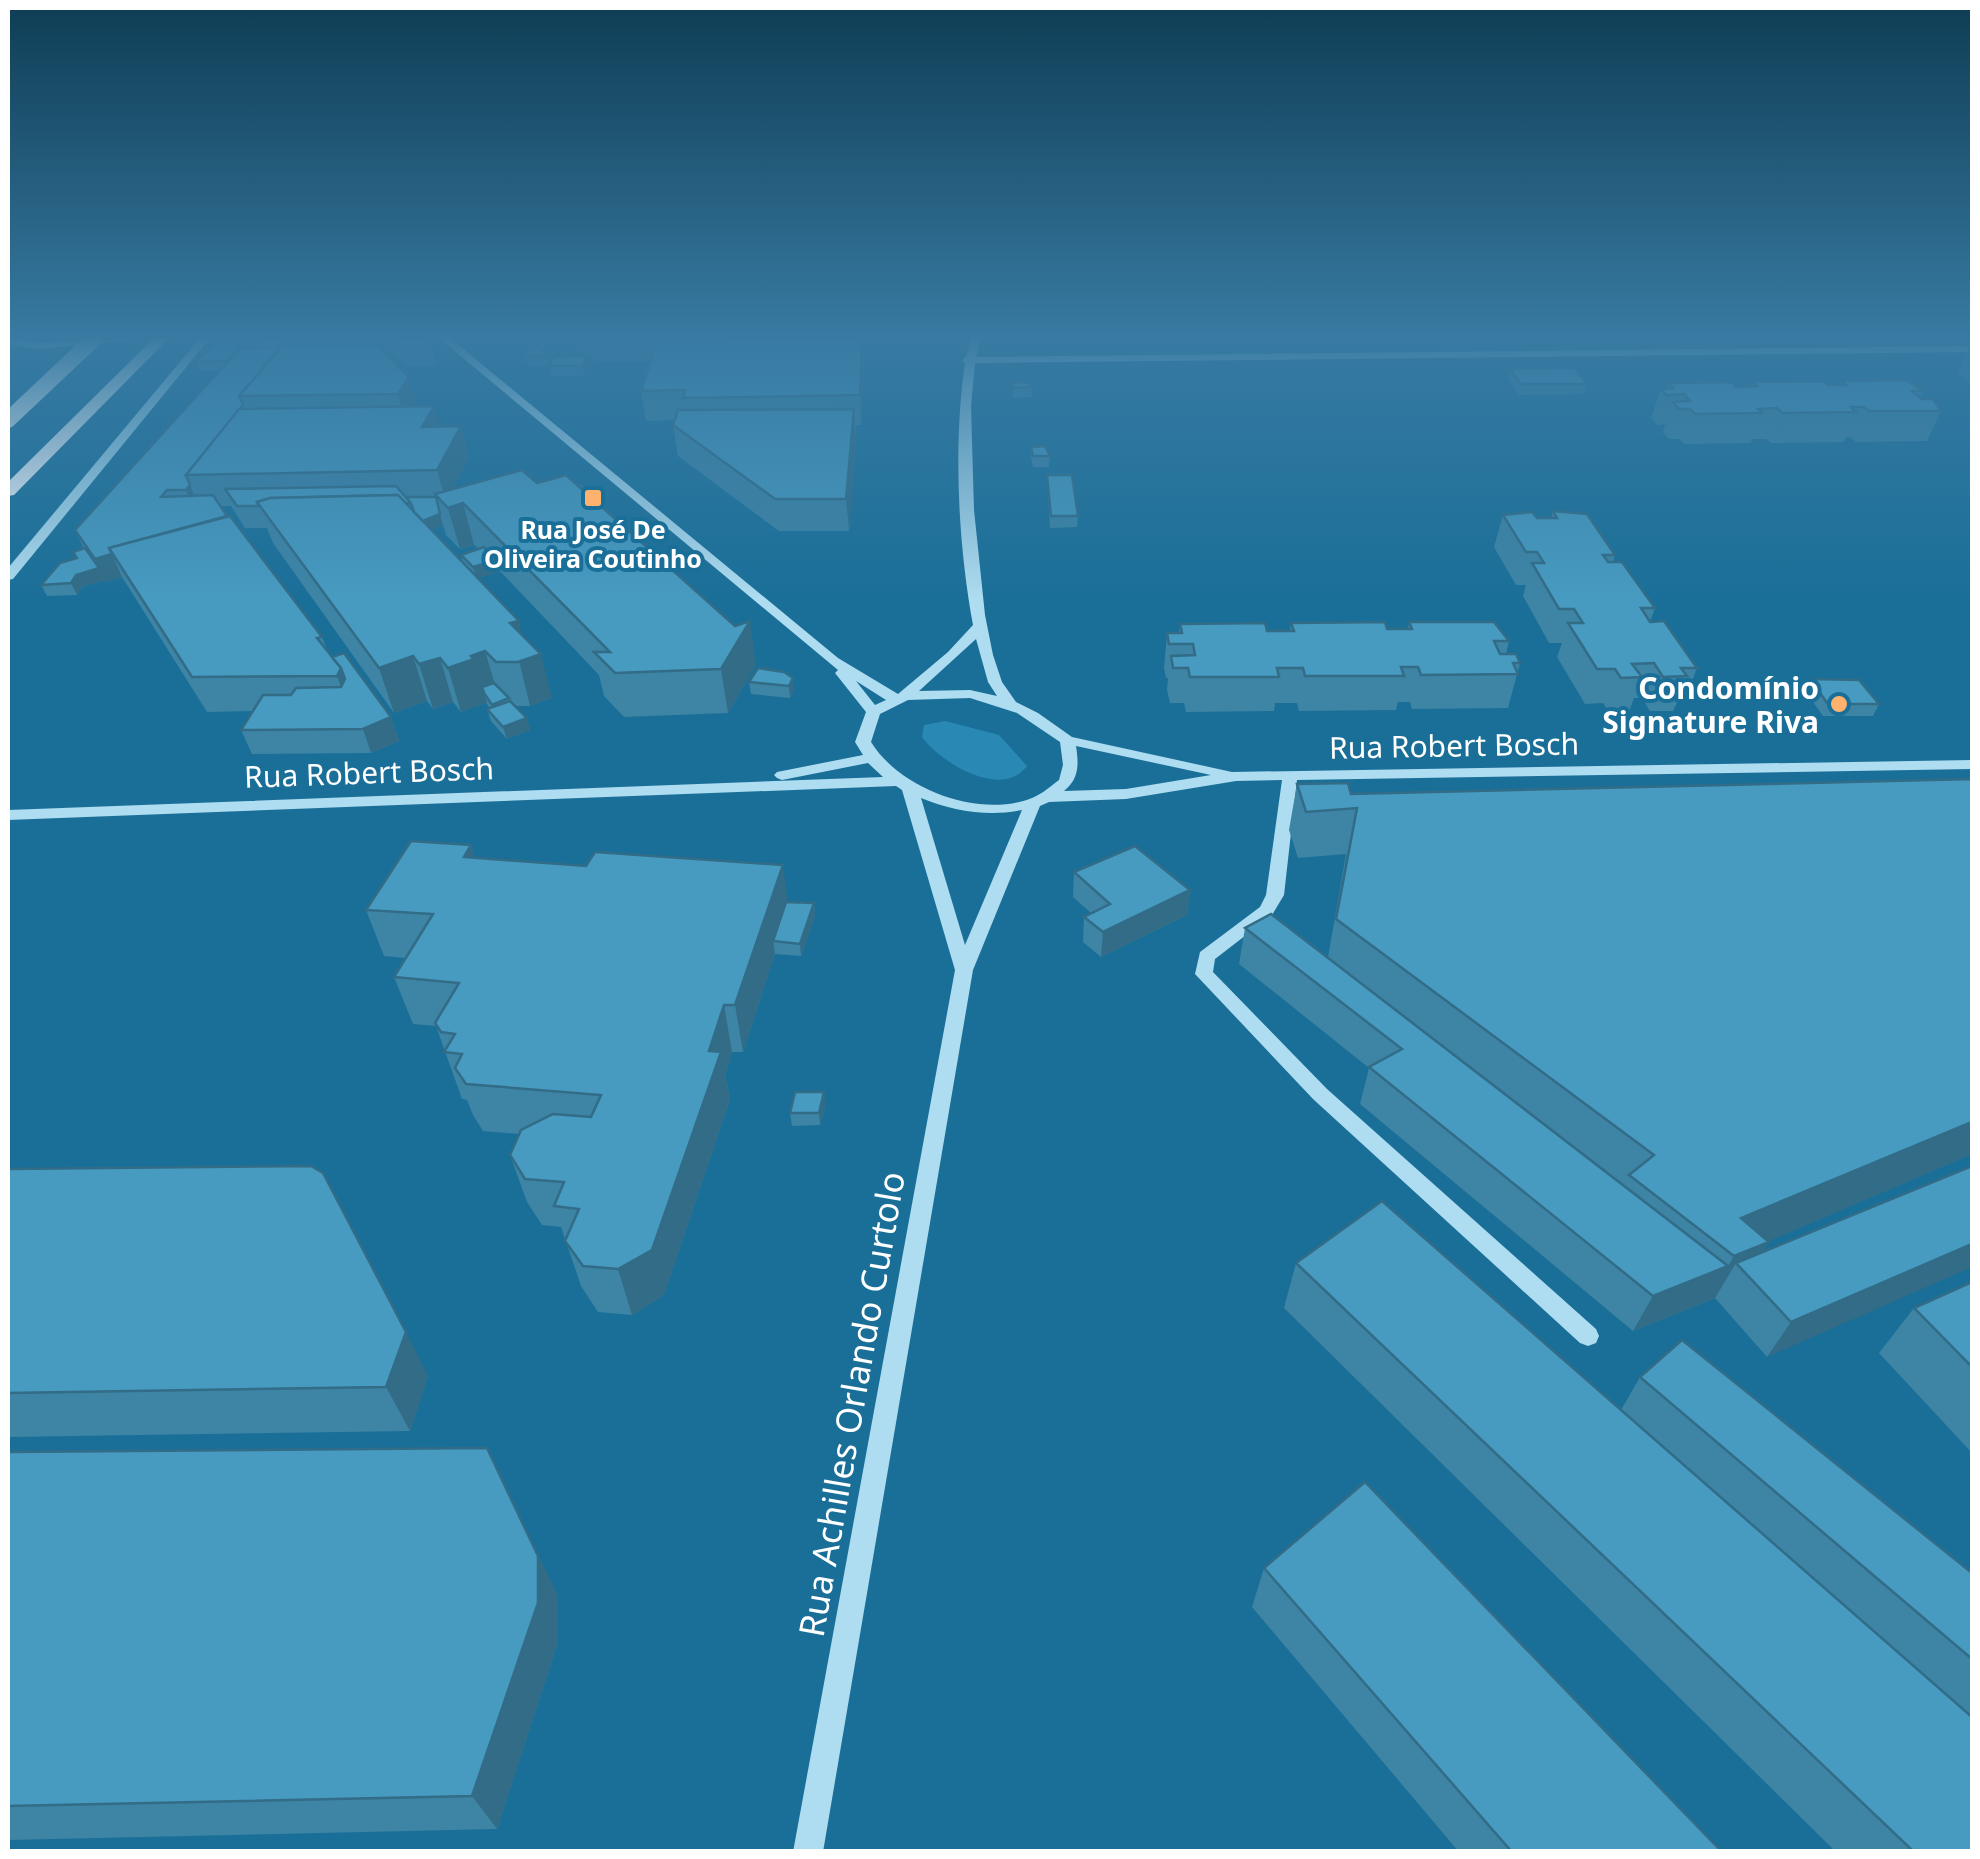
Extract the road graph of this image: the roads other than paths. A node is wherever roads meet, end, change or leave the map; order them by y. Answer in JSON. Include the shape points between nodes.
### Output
{"nodes":[{"id":1,"x":75,"y":425,"type":"edge"},
{"id":2,"x":133,"y":425,"type":"edge"},
{"id":3,"x":547,"y":425,"type":"edge"},
{"id":4,"x":965,"y":425,"type":"edge"},
{"id":5,"x":8,"y":491,"type":"edge"},
{"id":6,"x":8,"y":576,"type":"edge"},
{"id":7,"x":979,"y":627,"type":"junction"},
{"id":8,"x":832,"y":660,"type":"junction"},
{"id":9,"x":901,"y":698,"type":"junction"},
{"id":10,"x":1008,"y":701,"type":"junction"},
{"id":11,"x":872,"y":712,"type":"junction"},
{"id":12,"x":1067,"y":740,"type":"junction"},
{"id":13,"x":870,"y":758,"type":"junction"},
{"id":14,"x":1972,"y":765,"type":"edge"},
{"id":15,"x":1290,"y":774,"type":"junction"},
{"id":16,"x":1236,"y":776,"type":"junction"},
{"id":17,"x":733,"y":784,"type":"junction"},
{"id":18,"x":905,"y":784,"type":"junction"},
{"id":19,"x":1039,"y":800,"type":"junction"},
{"id":20,"x":8,"y":815,"type":"edge"},
{"id":21,"x":964,"y":970,"type":"junction"},
{"id":22,"x":1588,"y":1336,"type":"dead end"},
{"id":23,"x":808,"y":1852,"type":"edge"}],
"edges":[{"from":1,"to":5,"type":"main road"},
{"from":2,"to":6,"type":"street"},
{"from":3,"to":8,"type":"street"},
{"from":4,"to":7,"type":"street"},
{"from":7,"to":9,"type":"street"},
{"from":7,"to":10,"type":"street","via":[[994,682]]},
{"from":8,"to":9,"type":"street"},
{"from":8,"to":11,"type":"street"},
{"from":9,"to":10,"type":"street","via":[[970,694]]},
{"from":9,"to":11,"type":"street"},
{"from":10,"to":12,"type":"street"},
{"from":11,"to":13,"type":"street","via":[[863,742]]},
{"from":12,"to":16,"type":"street","name":"Rua Robert Bosch"},
{"from":12,"to":19,"type":"street","name":"Rua Achilles Orlando Curtolo","via":[[1066,782]]},
{"from":13,"to":17,"type":"street","name":"Rua Robert Bosch"},
{"from":13,"to":18,"type":"street"},
{"from":14,"to":15,"type":"street","name":"Rua Robert Bosch"},
{"from":15,"to":16,"type":"street","name":"Rua Robert Bosch"},
{"from":15,"to":22,"type":"street","via":[[1275,895],[1266,911],[1206,956],[1204,974],[1320,1094]]},
{"from":16,"to":19,"type":"street","name":"Rua Robert Bosch"},
{"from":17,"to":18,"type":"street","name":"Rua Robert Bosch"},
{"from":17,"to":20,"type":"street","name":"Rua Robert Bosch"},
{"from":18,"to":19,"type":"street","name":"Rua Robert Bosch","via":[[975,808]]},
{"from":18,"to":21,"type":"street","name":"Rua Achilles Orlando Curtolo"},
{"from":19,"to":21,"type":"street","name":"Rua Achilles Orlando Curtolo"},
{"from":21,"to":23,"type":"street","name":"Rua Achilles Orlando Curtolo"}]}
